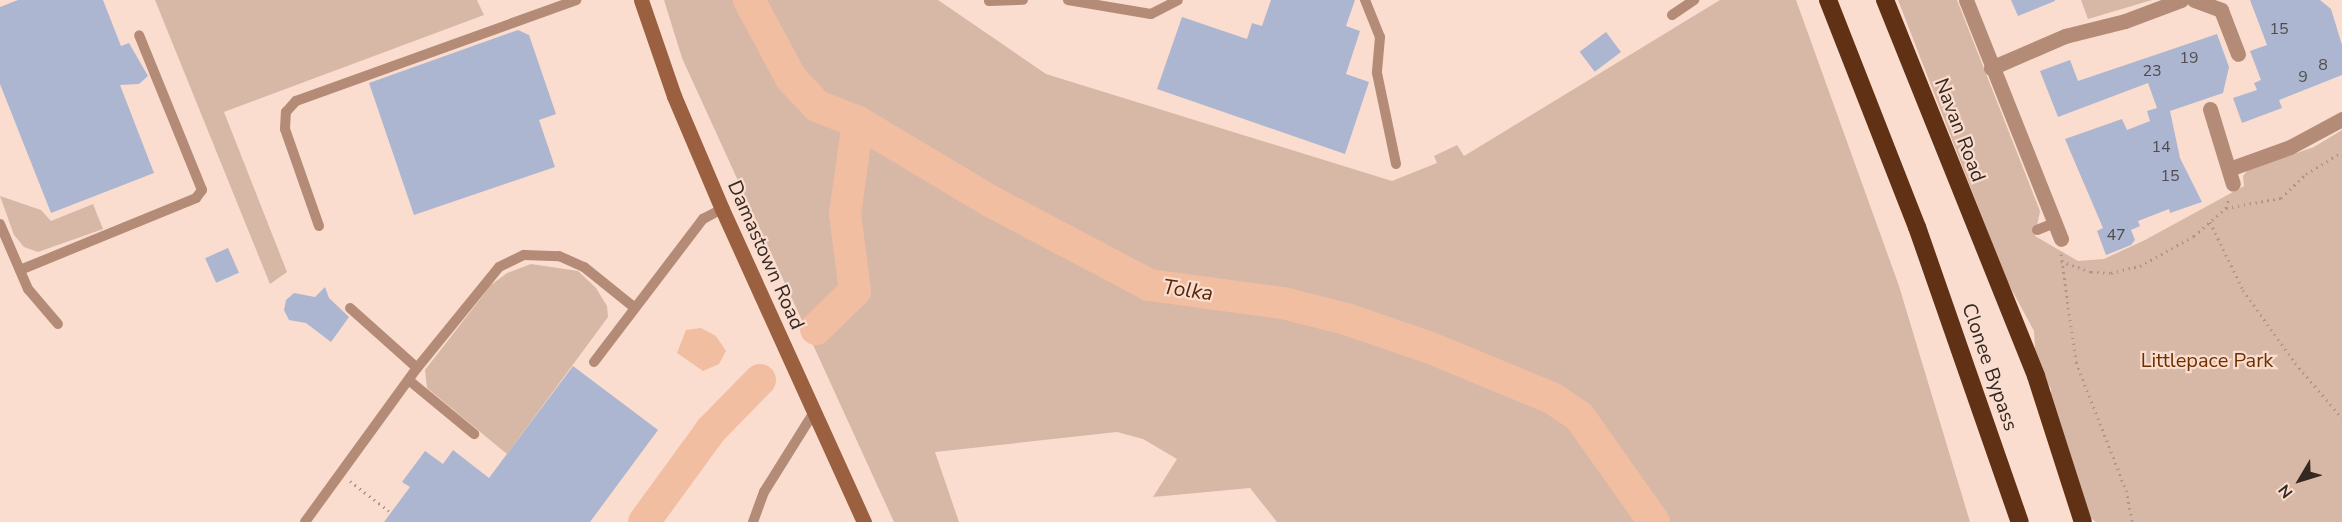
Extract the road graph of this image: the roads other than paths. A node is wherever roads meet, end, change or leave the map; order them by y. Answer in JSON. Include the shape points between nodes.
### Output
{"nodes":[{"id":1,"x":576,"y":0,"type":"edge"},
{"id":2,"x":641,"y":0,"type":"edge"},
{"id":3,"x":1023,"y":0,"type":"edge"},
{"id":4,"x":1068,"y":0,"type":"edge"},
{"id":5,"x":1178,"y":0,"type":"edge"},
{"id":6,"x":1365,"y":0,"type":"edge"},
{"id":7,"x":1694,"y":0,"type":"edge"},
{"id":8,"x":1828,"y":0,"type":"edge"},
{"id":9,"x":1885,"y":0,"type":"edge"},
{"id":10,"x":1966,"y":0,"type":"edge"},
{"id":11,"x":2181,"y":0,"type":"edge"},
{"id":12,"x":2194,"y":0,"type":"edge"},
{"id":13,"x":989,"y":1,"type":"edge"},
{"id":14,"x":1672,"y":15,"type":"dead end"},
{"id":15,"x":139,"y":34,"type":"dead end"},
{"id":16,"x":2238,"y":54,"type":"dead end"},
{"id":17,"x":1991,"y":68,"type":"junction"},
{"id":18,"x":2210,"y":109,"type":"dead end"},
{"id":19,"x":2342,"y":119,"type":"edge"},
{"id":20,"x":1396,"y":164,"type":"dead end"},
{"id":21,"x":722,"y":209,"type":"junction"},
{"id":22,"x":0,"y":224,"type":"edge"},
{"id":23,"x":2052,"y":224,"type":"junction"},
{"id":24,"x":320,"y":226,"type":"dead end"},
{"id":25,"x":1917,"y":227,"type":"junction"},
{"id":26,"x":2037,"y":230,"type":"dead end"},
{"id":27,"x":2061,"y":239,"type":"road end"},
{"id":28,"x":20,"y":270,"type":"junction"},
{"id":29,"x":1993,"y":275,"type":"junction"},
{"id":30,"x":350,"y":308,"type":"dead end"},
{"id":31,"x":635,"y":308,"type":"junction"},
{"id":32,"x":58,"y":324,"type":"dead end"},
{"id":33,"x":594,"y":362,"type":"dead end"},
{"id":34,"x":417,"y":368,"type":"junction"},
{"id":35,"x":411,"y":382,"type":"junction"},
{"id":36,"x":814,"y":412,"type":"junction"},
{"id":37,"x":474,"y":434,"type":"dead end"},
{"id":38,"x":758,"y":505,"type":"junction"},
{"id":39,"x":305,"y":522,"type":"edge"},
{"id":40,"x":744,"y":522,"type":"edge"},
{"id":41,"x":753,"y":522,"type":"edge"},
{"id":42,"x":864,"y":522,"type":"edge"},
{"id":43,"x":2010,"y":522,"type":"edge"},
{"id":44,"x":2020,"y":522,"type":"edge"},
{"id":45,"x":2073,"y":522,"type":"edge"},
{"id":46,"x":2083,"y":522,"type":"edge"}],
"edges":[{"from":1,"to":24,"type":"lane","via":[[296,101],[286,112],[285,129]]},
{"from":2,"to":21,"type":"street","name":"Damastown Road","via":[[674,96]]},
{"from":3,"to":13,"type":"lane"},
{"from":4,"to":5,"type":"lane","via":[[1151,14]]},
{"from":6,"to":20,"type":"lane","via":[[1380,36],[1377,73]]},
{"from":7,"to":14,"type":"lane"},
{"from":8,"to":25,"type":"highway"},
{"from":9,"to":29,"type":"highway","name":"Navan Road"},
{"from":10,"to":17,"type":"street"},
{"from":11,"to":17,"type":"street","via":[[2125,21],[2065,36]]},
{"from":12,"to":16,"type":"street","via":[[2221,10]]},
{"from":15,"to":28,"type":"lane","via":[[202,190],[196,198]]},
{"from":17,"to":23,"type":"street"},
{"from":18,"to":19,"type":"street","via":[[2231,176]]},
{"from":21,"to":31,"type":"lane","via":[[703,219]]},
{"from":21,"to":36,"type":"street","name":"Damastown Road"},
{"from":22,"to":28,"type":"lane"},
{"from":23,"to":26,"type":"lane"},
{"from":23,"to":27,"type":"street"},
{"from":25,"to":43,"type":"highway"},
{"from":25,"to":44,"type":"highway","name":"Clonee Bypass"},
{"from":28,"to":32,"type":"lane","via":[[28,288]]},
{"from":29,"to":45,"type":"highway","name":"Clonee Bypass"},
{"from":29,"to":46,"type":"highway","via":[[2036,376]]},
{"from":30,"to":34,"type":"lane"},
{"from":31,"to":33,"type":"lane"},
{"from":31,"to":34,"type":"lane","via":[[570,260],[548,254],[524,255],[489,276]]},
{"from":34,"to":35,"type":"lane"},
{"from":35,"to":37,"type":"lane"},
{"from":35,"to":39,"type":"lane"},
{"from":36,"to":38,"type":"lane"},
{"from":36,"to":42,"type":"street","name":"Damastown Road"},
{"from":38,"to":40,"type":"lane"},
{"from":38,"to":41,"type":"lane"}]}
